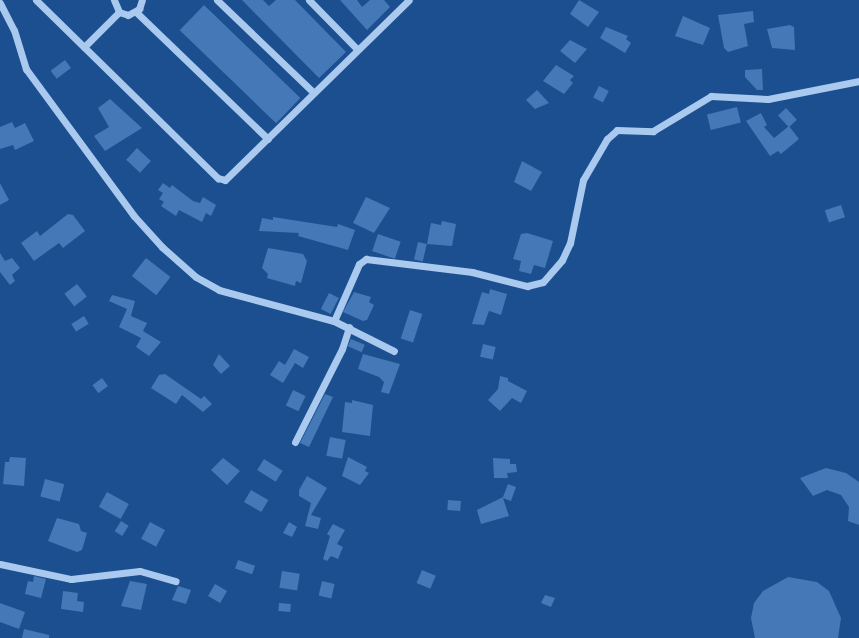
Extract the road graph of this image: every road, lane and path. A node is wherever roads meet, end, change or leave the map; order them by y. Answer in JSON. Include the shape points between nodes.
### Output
{"nodes":[{"id":1,"x":36,"y":0,"type":"edge"},
{"id":2,"x":114,"y":0,"type":"edge"},
{"id":3,"x":142,"y":0,"type":"edge"},
{"id":4,"x":217,"y":0,"type":"edge"},
{"id":5,"x":309,"y":0,"type":"edge"},
{"id":6,"x":408,"y":0,"type":"edge"},
{"id":7,"x":0,"y":3,"type":"edge"},
{"id":8,"x":120,"y":12,"type":"junction"},
{"id":9,"x":136,"y":12,"type":"junction"},
{"id":10,"x":84,"y":47,"type":"junction"},
{"id":11,"x":356,"y":48,"type":"junction"},
{"id":12,"x":859,"y":81,"type":"edge"},
{"id":13,"x":313,"y":92,"type":"junction"},
{"id":14,"x":268,"y":139,"type":"junction"},
{"id":15,"x":334,"y":321,"type":"junction"},
{"id":16,"x":349,"y":327,"type":"junction"},
{"id":17,"x":394,"y":351,"type":"dead end"},
{"id":18,"x":295,"y":442,"type":"dead end"},
{"id":19,"x":0,"y":564,"type":"edge"},
{"id":20,"x":176,"y":581,"type":"dead end"}],
"edges":[{"from":1,"to":10,"type":"street"},
{"from":2,"to":8,"type":"street"},
{"from":3,"to":9,"type":"street"},
{"from":4,"to":13,"type":"street"},
{"from":5,"to":11,"type":"street"},
{"from":6,"to":11,"type":"street"},
{"from":7,"to":15,"type":"street","via":[[14,30],[26,68],[134,216],[162,247],[196,277],[219,290]]},
{"from":8,"to":9,"type":"street","via":[[128,15]]},
{"from":8,"to":10,"type":"street"},
{"from":9,"to":14,"type":"street"},
{"from":10,"to":14,"type":"street","via":[[218,178],[230,177]]},
{"from":11,"to":13,"type":"street"},
{"from":12,"to":15,"type":"street","via":[[768,99],[711,96],[653,131],[617,130],[607,139],[583,180],[570,243],[562,260],[543,282],[527,286],[472,272],[366,258],[359,264]]},
{"from":13,"to":14,"type":"street"},
{"from":15,"to":16,"type":"street"},
{"from":16,"to":17,"type":"street"},
{"from":16,"to":18,"type":"street","via":[[342,349]]},
{"from":19,"to":20,"type":"street","via":[[71,579],[140,570]]}]}
